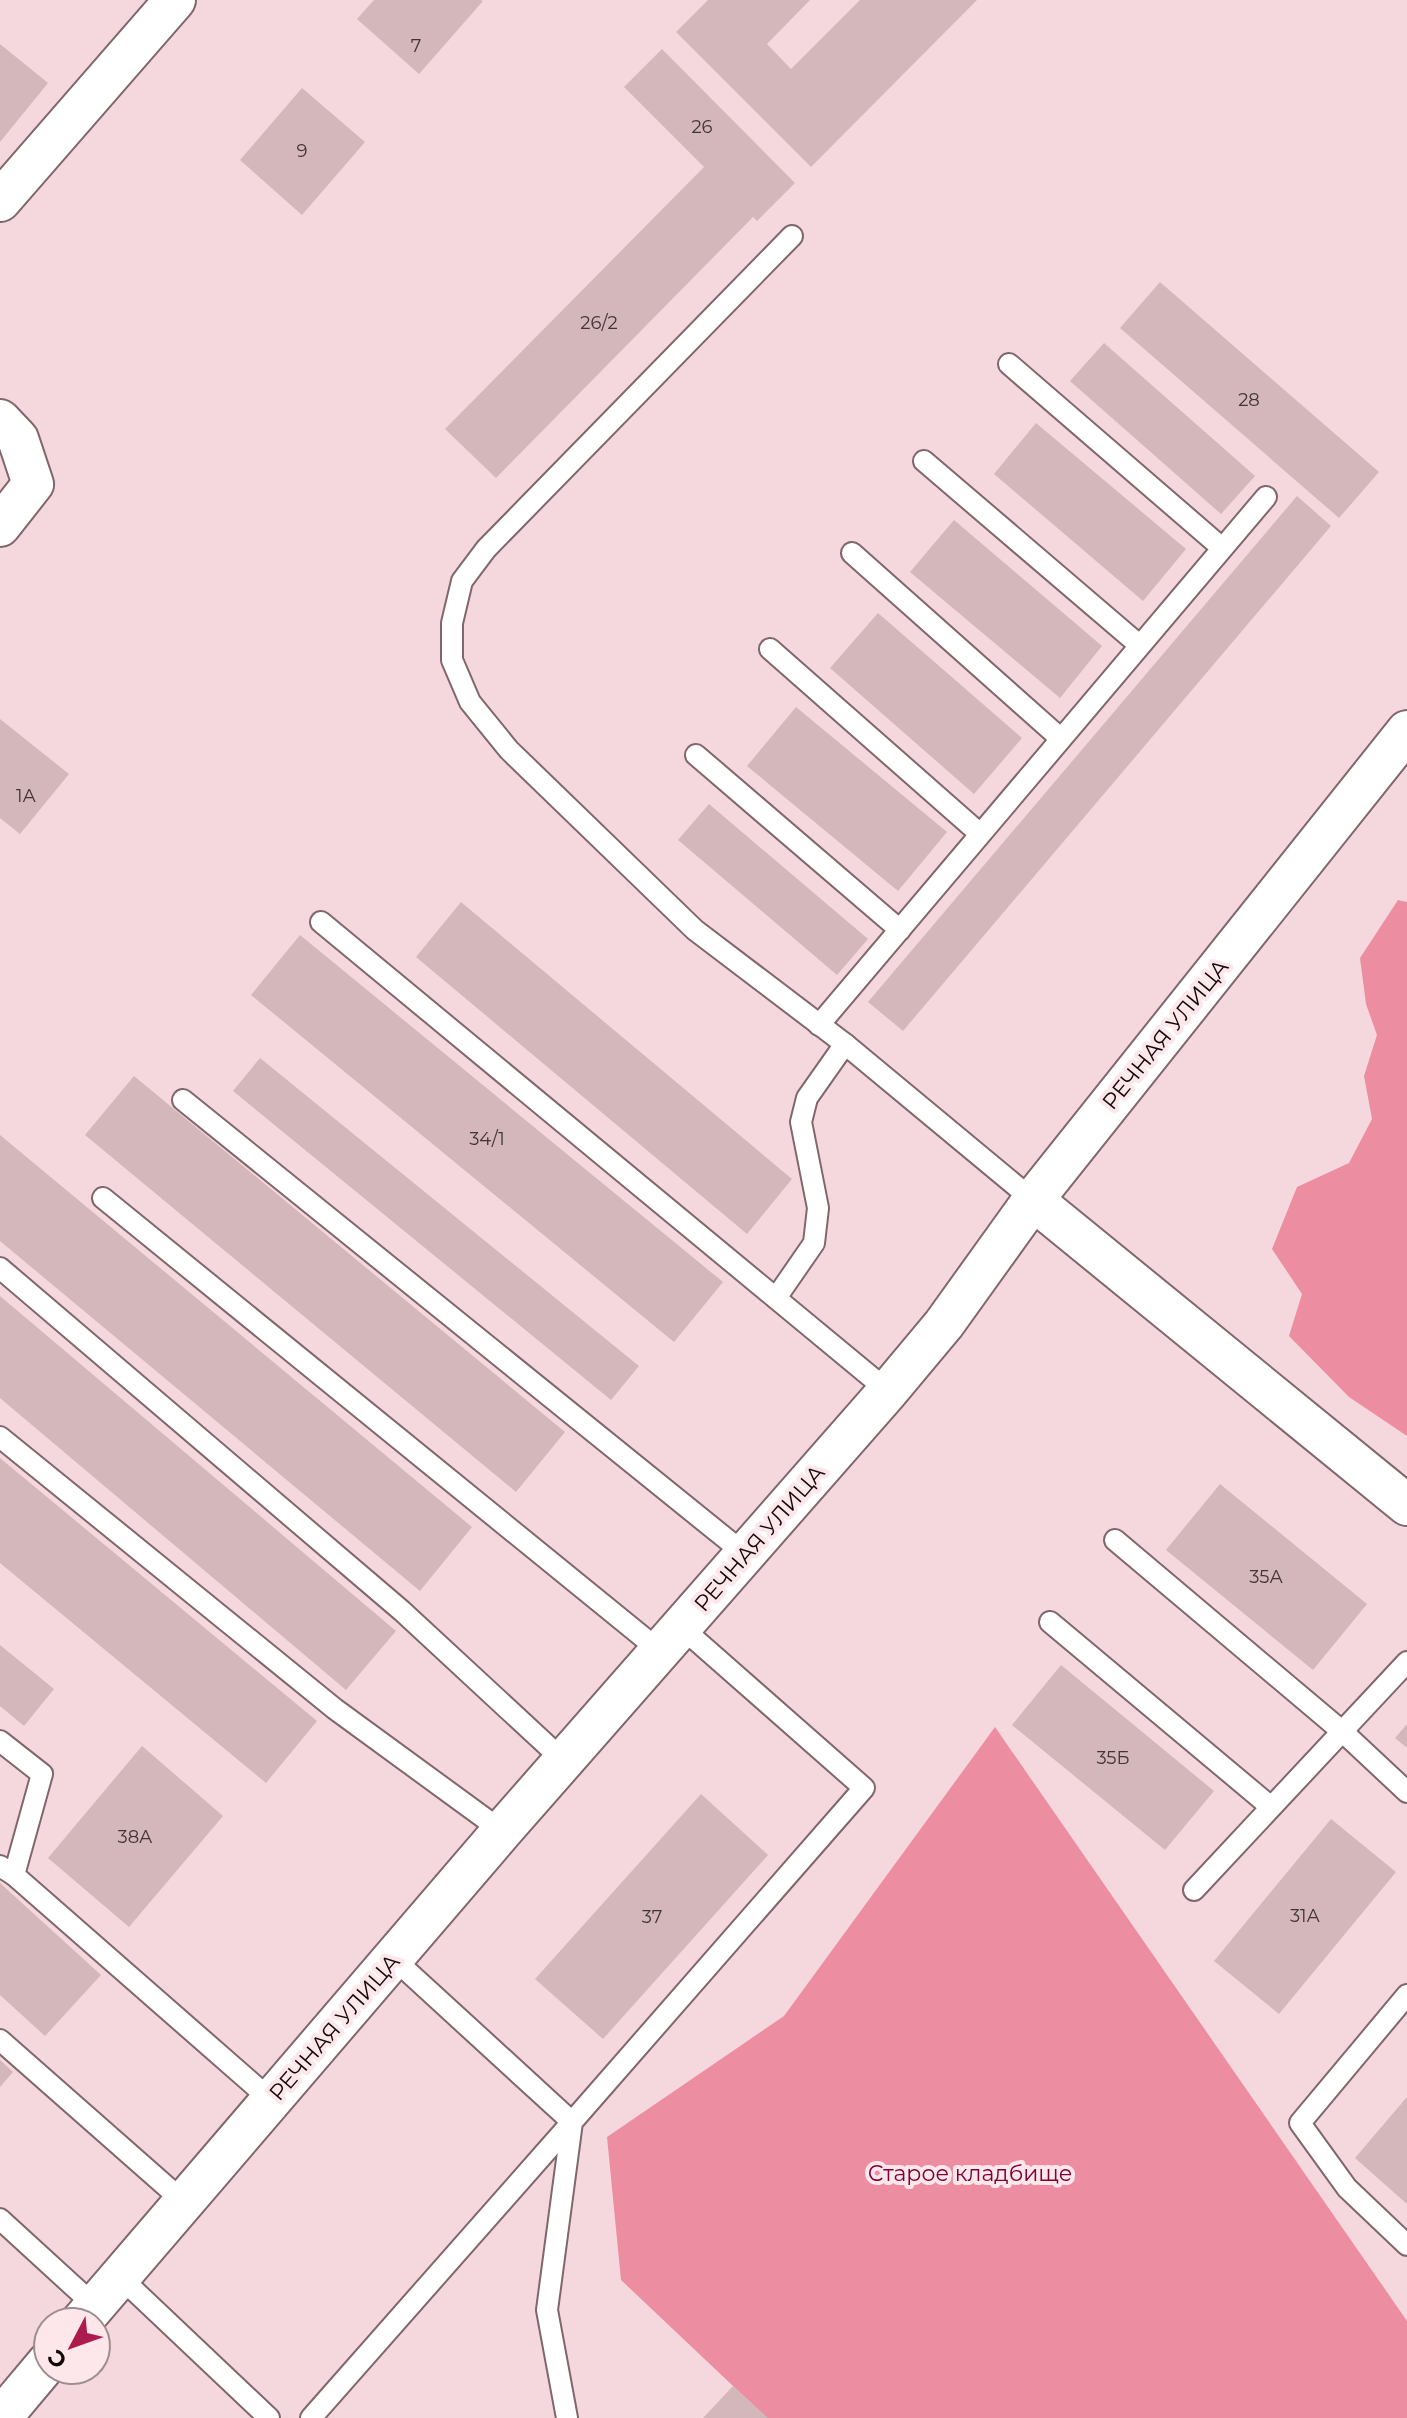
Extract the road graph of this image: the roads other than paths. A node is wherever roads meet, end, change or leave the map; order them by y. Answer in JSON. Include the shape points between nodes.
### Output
{"nodes":[{"id":1,"x":175,"y":0,"type":"edge"},
{"id":2,"x":0,"y":201,"type":"edge"},
{"id":3,"x":792,"y":236,"type":"dead end"},
{"id":4,"x":1009,"y":364,"type":"dead end"},
{"id":5,"x":0,"y":420,"type":"edge"},
{"id":6,"x":924,"y":461,"type":"dead end"},
{"id":7,"x":1266,"y":497,"type":"dead end"},
{"id":8,"x":0,"y":526,"type":"edge"},
{"id":9,"x":1222,"y":548,"type":"junction"},
{"id":10,"x":852,"y":553,"type":"dead end"},
{"id":11,"x":1138,"y":644,"type":"junction"},
{"id":12,"x":770,"y":649,"type":"dead end"},
{"id":13,"x":1407,"y":731,"type":"edge"},
{"id":14,"x":1060,"y":738,"type":"junction"},
{"id":15,"x":696,"y":755,"type":"dead end"},
{"id":16,"x":979,"y":833,"type":"junction"},
{"id":17,"x":321,"y":922,"type":"dead end"},
{"id":18,"x":900,"y":930,"type":"junction"},
{"id":19,"x":819,"y":1025,"type":"junction"},
{"id":20,"x":845,"y":1044,"type":"junction"},
{"id":21,"x":183,"y":1100,"type":"dead end"},
{"id":22,"x":103,"y":1198,"type":"dead end"},
{"id":23,"x":1033,"y":1200,"type":"junction"},
{"id":24,"x":0,"y":1268,"type":"edge"},
{"id":25,"x":776,"y":1298,"type":"junction"},
{"id":26,"x":888,"y":1391,"type":"junction"},
{"id":27,"x":0,"y":1437,"type":"edge"},
{"id":28,"x":1407,"y":1505,"type":"edge"},
{"id":29,"x":1115,"y":1540,"type":"dead end"},
{"id":30,"x":745,"y":1554,"type":"junction"},
{"id":31,"x":1050,"y":1622,"type":"dead end"},
{"id":32,"x":670,"y":1639,"type":"junction"},
{"id":33,"x":1407,"y":1662,"type":"edge"},
{"id":34,"x":1344,"y":1733,"type":"junction"},
{"id":35,"x":0,"y":1741,"type":"edge"},
{"id":36,"x":564,"y":1761,"type":"junction"},
{"id":37,"x":1407,"y":1792,"type":"edge"},
{"id":38,"x":1271,"y":1807,"type":"junction"},
{"id":39,"x":502,"y":1831,"type":"junction"},
{"id":40,"x":7,"y":1870,"type":"edge"},
{"id":41,"x":1194,"y":1890,"type":"dead end"},
{"id":42,"x":393,"y":1958,"type":"junction"},
{"id":43,"x":1407,"y":1995,"type":"edge"},
{"id":44,"x":0,"y":2040,"type":"edge"},
{"id":45,"x":271,"y":2100,"type":"junction"},
{"id":46,"x":572,"y":2122,"type":"junction"},
{"id":47,"x":184,"y":2202,"type":"junction"},
{"id":48,"x":0,"y":2219,"type":"edge"},
{"id":49,"x":1407,"y":2245,"type":"edge"},
{"id":50,"x":98,"y":2302,"type":"edge"},
{"id":51,"x":32,"y":2381,"type":"edge"},
{"id":52,"x":1,"y":2418,"type":"edge"},
{"id":53,"x":269,"y":2418,"type":"edge"},
{"id":54,"x":311,"y":2418,"type":"edge"},
{"id":55,"x":567,"y":2418,"type":"edge"}],
"edges":[{"from":1,"to":2,"type":"street"},
{"from":3,"to":19,"type":"lane","via":[[486,549],[462,581],[452,623],[452,660],[470,702],[509,750],[695,930]]},
{"from":4,"to":9,"type":"lane"},
{"from":5,"to":8,"type":"street","via":[[18,439],[33,484]]},
{"from":6,"to":11,"type":"lane"},
{"from":7,"to":9,"type":"lane"},
{"from":9,"to":11,"type":"lane"},
{"from":10,"to":14,"type":"lane"},
{"from":11,"to":14,"type":"lane"},
{"from":12,"to":16,"type":"lane"},
{"from":13,"to":23,"type":"street","name":"РЕЧНАЯ УЛИЦА"},
{"from":14,"to":16,"type":"lane"},
{"from":15,"to":18,"type":"lane"},
{"from":16,"to":18,"type":"lane"},
{"from":17,"to":25,"type":"lane"},
{"from":18,"to":19,"type":"lane"},
{"from":19,"to":20,"type":"lane"},
{"from":20,"to":23,"type":"lane"},
{"from":20,"to":25,"type":"lane","via":[[807,1098],[801,1122],[818,1208],[814,1243]]},
{"from":21,"to":30,"type":"lane"},
{"from":22,"to":32,"type":"lane"},
{"from":23,"to":26,"type":"street","name":"РЕЧНАЯ УЛИЦА","via":[[944,1324]]},
{"from":23,"to":28,"type":"street"},
{"from":24,"to":36,"type":"lane","via":[[402,1611]]},
{"from":25,"to":26,"type":"lane"},
{"from":26,"to":30,"type":"street","name":"РЕЧНАЯ УЛИЦА"},
{"from":27,"to":39,"type":"lane","via":[[335,1709]]},
{"from":29,"to":34,"type":"lane"},
{"from":30,"to":32,"type":"street","name":"РЕЧНАЯ УЛИЦА"},
{"from":31,"to":38,"type":"lane"},
{"from":32,"to":36,"type":"street","name":"РЕЧНАЯ УЛИЦА"},
{"from":32,"to":46,"type":"lane","via":[[864,1788]]},
{"from":33,"to":34,"type":"lane"},
{"from":34,"to":37,"type":"lane"},
{"from":34,"to":38,"type":"lane"},
{"from":35,"to":40,"type":"lane","via":[[42,1774]]},
{"from":36,"to":39,"type":"street","name":"РЕЧНАЯ УЛИЦА"},
{"from":38,"to":41,"type":"lane"},
{"from":39,"to":42,"type":"street","name":"РЕЧНАЯ УЛИЦА"},
{"from":40,"to":45,"type":"lane"},
{"from":42,"to":45,"type":"street","name":"РЕЧНАЯ УЛИЦА"},
{"from":42,"to":46,"type":"lane"},
{"from":43,"to":49,"type":"lane","via":[[1300,2123],[1347,2188]]},
{"from":44,"to":47,"type":"lane"},
{"from":45,"to":47,"type":"street","name":"РЕЧНАЯ УЛИЦА"},
{"from":46,"to":54,"type":"lane"},
{"from":46,"to":55,"type":"lane","via":[[547,2310]]},
{"from":47,"to":50,"type":"street","name":"РЕЧНАЯ УЛИЦА"},
{"from":48,"to":50,"type":"lane"},
{"from":50,"to":53,"type":"lane"},
{"from":51,"to":52,"type":"street"}]}
